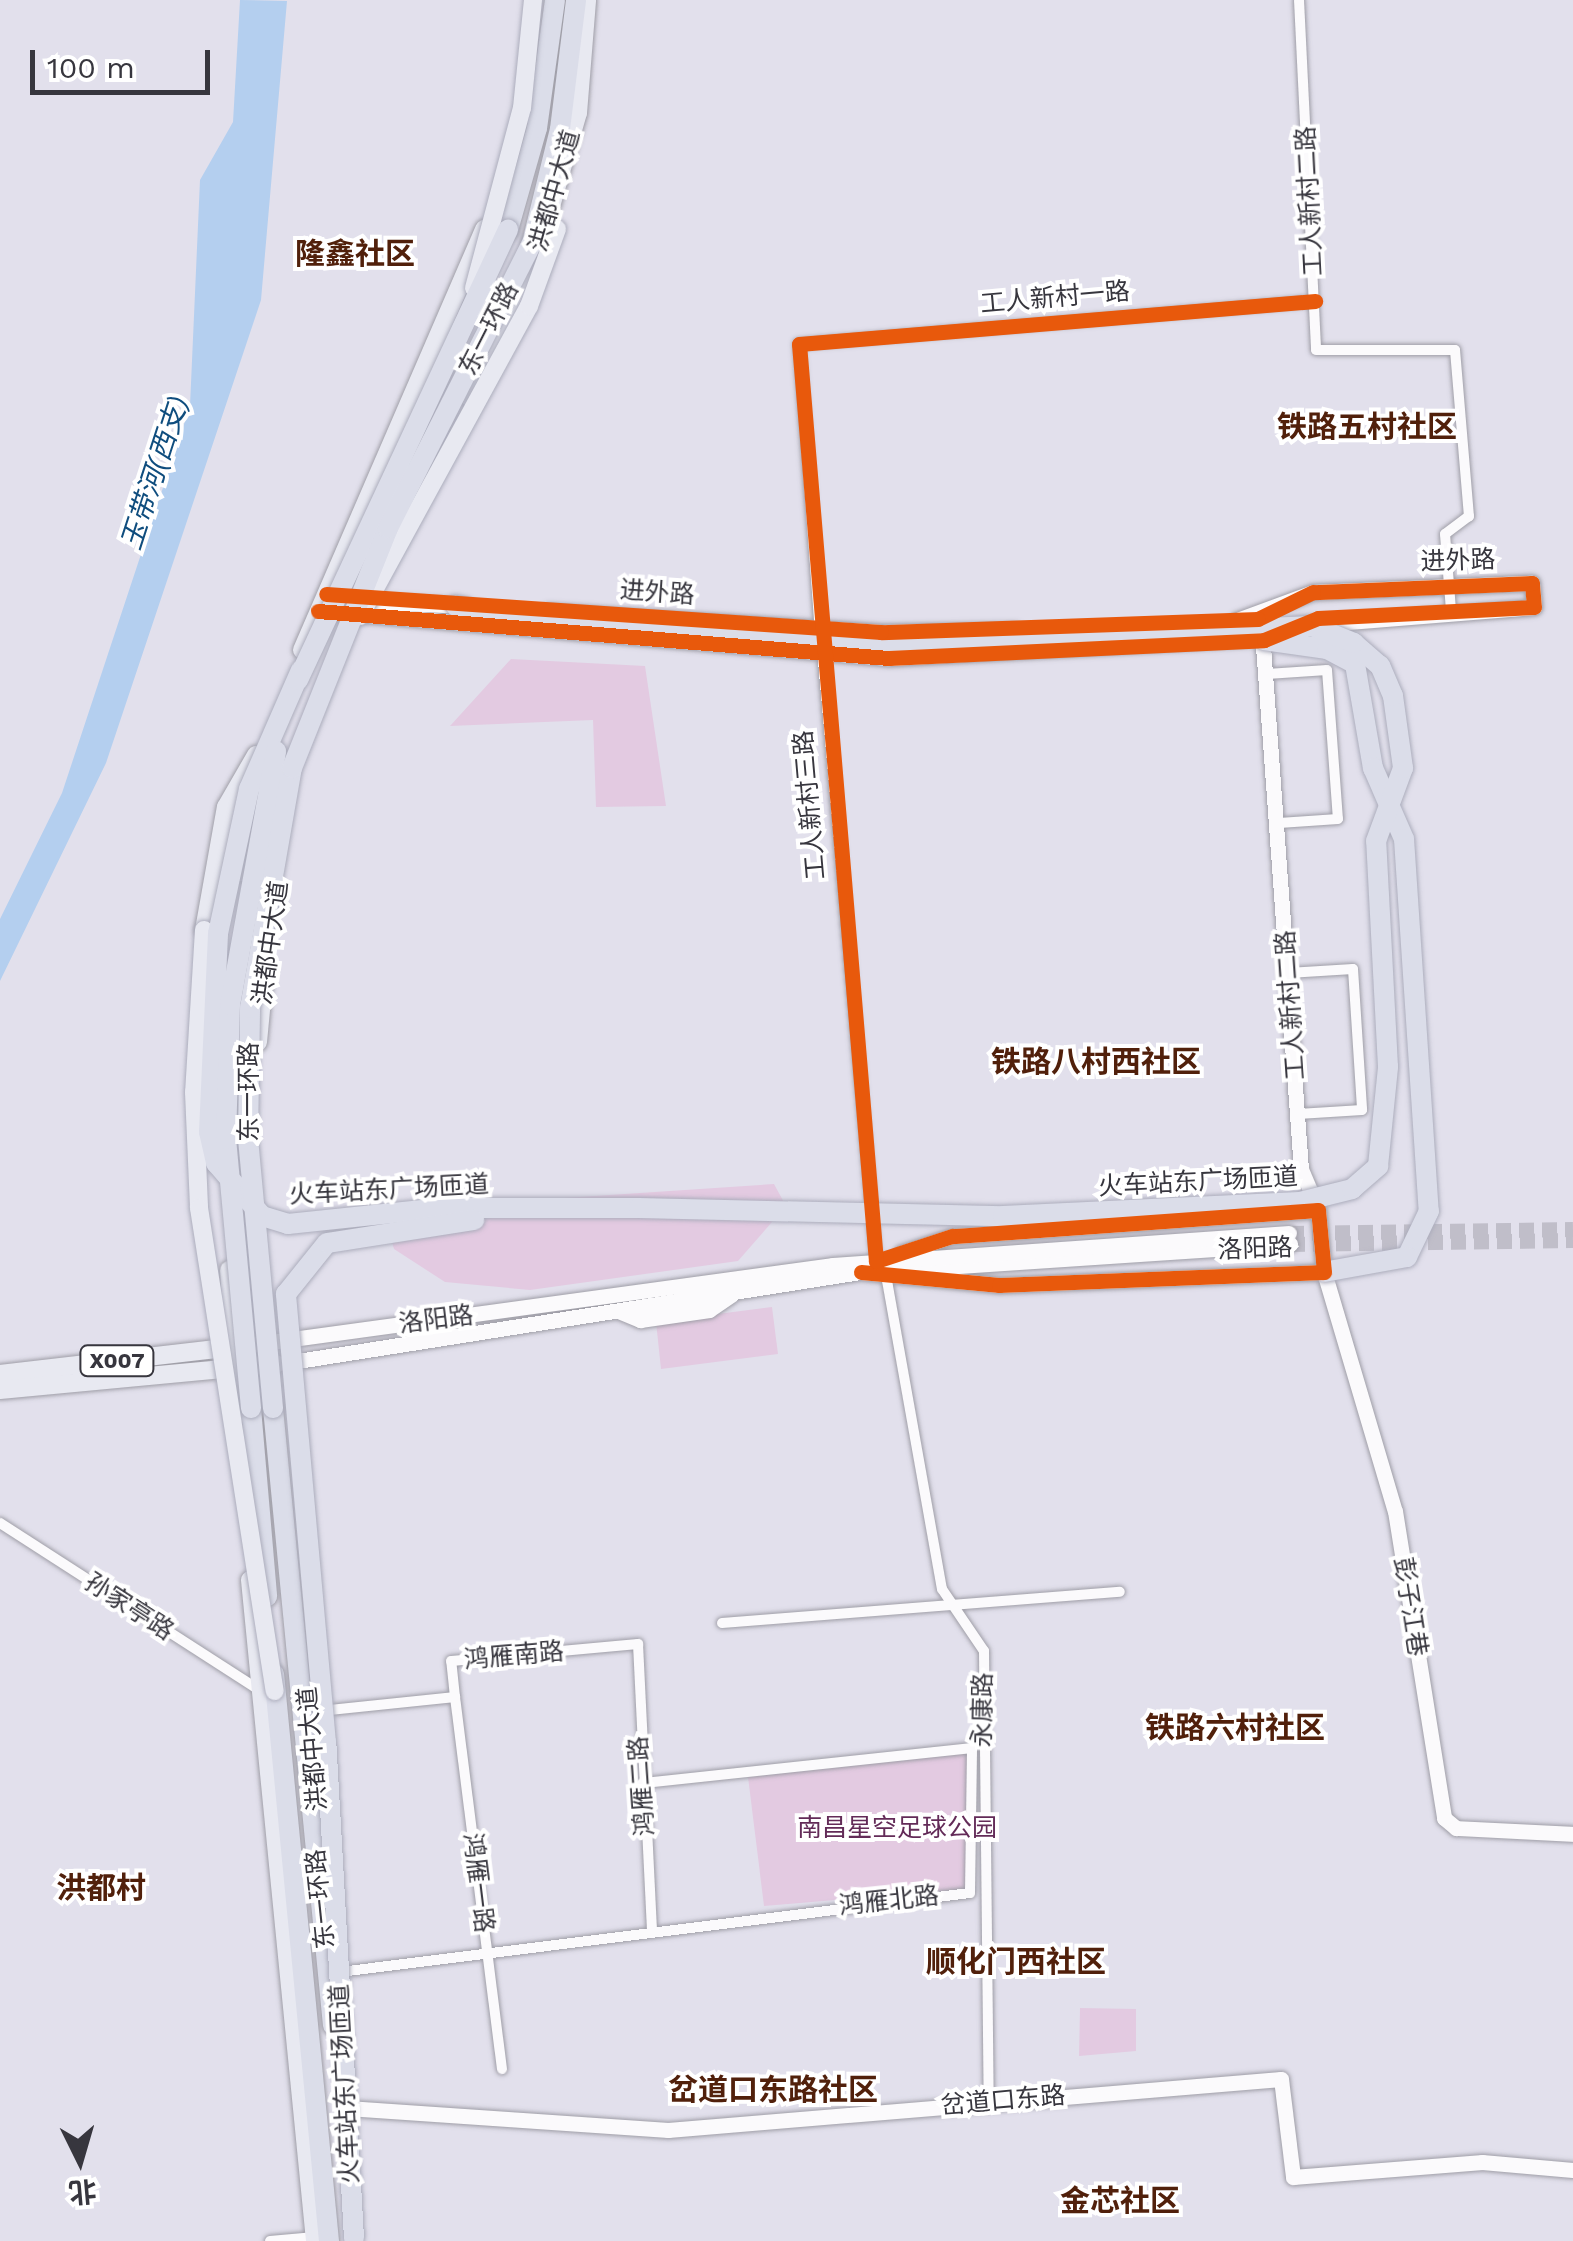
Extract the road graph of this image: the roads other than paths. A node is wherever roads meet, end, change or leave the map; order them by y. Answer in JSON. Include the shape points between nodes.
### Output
{"nodes":[{"id":1,"x":536,"y":0,"type":"edge"},
{"id":2,"x":555,"y":0,"type":"edge"},
{"id":3,"x":576,"y":0,"type":"edge"},
{"id":4,"x":588,"y":0,"type":"edge"},
{"id":5,"x":597,"y":0,"type":"edge"},
{"id":6,"x":1299,"y":0,"type":"edge"},
{"id":7,"x":1315,"y":301,"type":"junction"},
{"id":8,"x":466,"y":320,"type":"junction"},
{"id":9,"x":800,"y":344,"type":"joint"},
{"id":10,"x":1449,"y":586,"type":"junction"},
{"id":11,"x":322,"y":602,"type":"junction"},
{"id":12,"x":366,"y":603,"type":"junction"},
{"id":13,"x":456,"y":606,"type":"junction"},
{"id":14,"x":1451,"y":610,"type":"junction"},
{"id":15,"x":1258,"y":618,"type":"junction"},
{"id":16,"x":357,"y":620,"type":"junction"},
{"id":17,"x":820,"y":628,"type":"junction"},
{"id":18,"x":1264,"y":640,"type":"junction"},
{"id":19,"x":822,"y":653,"type":"junction"},
{"id":20,"x":302,"y":670,"type":"junction"},
{"id":21,"x":326,"y":672,"type":"junction"},
{"id":22,"x":1267,"y":674,"type":"junction"},
{"id":23,"x":276,"y":720,"type":"junction"},
{"id":24,"x":1388,"y":803,"type":"junction"},
{"id":25,"x":1279,"y":824,"type":"junction"},
{"id":26,"x":1288,"y":973,"type":"junction"},
{"id":27,"x":1298,"y":1114,"type":"junction"},
{"id":28,"x":638,"y":1208,"type":"junction"},
{"id":29,"x":1318,"y":1210,"type":"junction"},
{"id":30,"x":876,"y":1261,"type":"junction"},
{"id":31,"x":861,"y":1272,"type":"junction"},
{"id":32,"x":1324,"y":1272,"type":"junction"},
{"id":33,"x":886,"y":1275,"type":"junction"},
{"id":34,"x":274,"y":1341,"type":"junction"},
{"id":35,"x":233,"y":1347,"type":"junction"},
{"id":36,"x":276,"y":1364,"type":"junction"},
{"id":37,"x":235,"y":1370,"type":"junction"},
{"id":38,"x":0,"y":1374,"type":"edge"},
{"id":39,"x":0,"y":1390,"type":"edge"},
{"id":40,"x":0,"y":1523,"type":"edge"},
{"id":41,"x":1120,"y":1592,"type":"dead end"},
{"id":42,"x":955,"y":1607,"type":"junction"},
{"id":43,"x":722,"y":1623,"type":"dead end"},
{"id":44,"x":638,"y":1644,"type":"joint"},
{"id":45,"x":267,"y":1691,"type":"junction"},
{"id":46,"x":455,"y":1697,"type":"junction"},
{"id":47,"x":309,"y":1713,"type":"junction"},
{"id":48,"x":642,"y":1782,"type":"junction"},
{"id":49,"x":1573,"y":1834,"type":"edge"},
{"id":50,"x":652,"y":1929,"type":"junction"},
{"id":51,"x":487,"y":1952,"type":"junction"},
{"id":52,"x":334,"y":1972,"type":"junction"},
{"id":53,"x":502,"y":2069,"type":"dead end"},
{"id":54,"x":989,"y":2102,"type":"junction"},
{"id":55,"x":346,"y":2108,"type":"junction"},
{"id":56,"x":1573,"y":2170,"type":"edge"},
{"id":57,"x":320,"y":2240,"type":"edge"},
{"id":58,"x":356,"y":2240,"type":"edge"},
{"id":59,"x":270,"y":2241,"type":"edge"}],
"edges":[{"from":1,"to":8,"type":"main road","bridge":true,"via":[[522,108]]},
{"from":1,"to":11,"type":"main road","name":"洪都中大道","via":[[522,138]]},
{"from":2,"to":8,"type":"highway","name":"东一环路","bridge":true,"via":[[538,128],[508,230]]},
{"from":3,"to":21,"type":"highway","name":"东一环路","bridge":true,"via":[[560,128],[532,244]]},
{"from":4,"to":12,"type":"main road","name":"洪都中大道","via":[[578,113],[530,279]]},
{"from":5,"to":21,"type":"main road","bridge":true,"via":[[588,93],[529,306]]},
{"from":6,"to":7,"type":"street","name":"工人新村二路"},
{"from":7,"to":9,"type":"street","name":"工人新村一路"},
{"from":7,"to":10,"type":"street","name":"工人新村二路","via":[[1316,350],[1456,350],[1468,516],[1445,534]]},
{"from":8,"to":20,"type":"highway","name":"东一环路","bridge":true},
{"from":9,"to":17,"type":"street","name":"工人新村三路"},
{"from":10,"to":14,"type":"street","name":"工人新村二路"},
{"from":10,"to":14,"type":"street","name":"进外路","via":[[1532,583],[1534,607]]},
{"from":10,"to":15,"type":"street","name":"进外路","via":[[1312,592]]},
{"from":11,"to":12,"type":"street","name":"进外路"},
{"from":11,"to":16,"type":"street","name":"进外路"},
{"from":11,"to":23,"type":"main road","name":"洪都中大道"},
{"from":12,"to":13,"type":"street","name":"进外路"},
{"from":12,"to":16,"type":"main road","name":"洪都中大道"},
{"from":13,"to":17,"type":"street","name":"进外路"},
{"from":13,"to":24,"type":"highway","name":"火车站东广场匝道","bridge":true,"via":[[492,618],[877,646],[1312,626],[1354,643],[1387,681],[1403,768]]},
{"from":14,"to":18,"type":"street","name":"进外路","via":[[1318,618]]},
{"from":15,"to":17,"type":"street","name":"进外路"},
{"from":15,"to":18,"type":"street","name":"工人新村二路"},
{"from":16,"to":19,"type":"street","name":"进外路"},
{"from":16,"to":34,"type":"main road","name":"洪都中大道","via":[[300,775],[266,947],[253,1097]]},
{"from":17,"to":19,"type":"street","name":"工人新村三路"},
{"from":18,"to":19,"type":"street","name":"进外路"},
{"from":18,"to":22,"type":"street","name":"工人新村二路"},
{"from":18,"to":24,"type":"highway","name":"火车站东广场匝道","bridge":true,"via":[[1326,649],[1355,664]]},
{"from":19,"to":30,"type":"street","name":"工人新村三路"},
{"from":20,"to":28,"type":"highway","name":"火车站东广场匝道","bridge":true,"via":[[249,789],[218,934],[209,1076],[216,1163],[262,1216],[288,1224],[438,1208]]},
{"from":20,"to":45,"type":"highway","name":"东一环路","bridge":true,"via":[[236,941],[226,1139]]},
{"from":21,"to":58,"type":"highway","name":"东一环路","bridge":true,"via":[[292,768],[256,946],[248,1139]]},
{"from":22,"to":25,"type":"street","name":"工人新村二路"},
{"from":22,"to":25,"type":"street","via":[[1327,670],[1338,819]]},
{"from":23,"to":35,"type":"main road","name":"洪都中大道","via":[[226,938],[218,1072]]},
{"from":23,"to":45,"type":"main road","bridge":true,"via":[[226,807],[204,930],[194,1092],[199,1208]]},
{"from":24,"to":28,"type":"highway","name":"火车站东广场匝道","bridge":true,"via":[[1376,841],[1387,1134],[1378,1166],[1352,1189],[1300,1202],[1003,1216]]},
{"from":24,"to":32,"type":"highway","name":"火车站东广场匝道","bridge":true,"via":[[1404,839],[1430,1211],[1407,1257]]},
{"from":25,"to":26,"type":"street","name":"工人新村二路"},
{"from":26,"to":27,"type":"street","name":"工人新村二路"},
{"from":26,"to":27,"type":"street","via":[[1353,969],[1362,1110]]},
{"from":27,"to":29,"type":"street","name":"工人新村二路","via":[[1301,1169]]},
{"from":28,"to":58,"type":"highway","name":"火车站东广场匝道","bridge":true,"via":[[358,1232],[327,1242],[286,1294],[326,1743]]},
{"from":29,"to":30,"type":"street","name":"洛阳路","via":[[952,1236]]},
{"from":29,"to":32,"type":"street","name":"洛阳路"},
{"from":30,"to":31,"type":"street","name":"洛阳路","via":[[1289,1238]]},
{"from":30,"to":34,"type":"street","name":"洛阳路"},
{"from":31,"to":33,"type":"street","name":"洛阳路"},
{"from":31,"to":36,"type":"street","name":"洛阳路"},
{"from":32,"to":33,"type":"street","name":"洛阳路","via":[[999,1285]]},
{"from":32,"to":49,"type":"street","name":"彭子江巷","via":[[1395,1510],[1444,1818],[1456,1828]]},
{"from":33,"to":42,"type":"street","name":"永康路","via":[[942,1589]]},
{"from":34,"to":35,"type":"street","name":"洛阳路"},
{"from":34,"to":36,"type":"main road","name":"洪都中大道"},
{"from":35,"to":37,"type":"main road","name":"洪都中大道"},
{"from":35,"to":38,"type":"main road","number":"X007"},
{"from":36,"to":37,"type":"main road"},
{"from":36,"to":47,"type":"main road","name":"洪都中大道"},
{"from":37,"to":39,"type":"main road"},
{"from":37,"to":45,"type":"main road","name":"洪都中大道"},
{"from":40,"to":45,"type":"street","name":"孙家亭路"},
{"from":41,"to":42,"type":"street"},
{"from":42,"to":43,"type":"street"},
{"from":42,"to":54,"type":"street","name":"永康路","via":[[984,1652]]},
{"from":44,"to":46,"type":"street","name":"鸿雁南路","via":[[452,1661]]},
{"from":44,"to":48,"type":"street","name":"鸿雁二路"},
{"from":45,"to":57,"type":"highway","name":"东一环路"},
{"from":46,"to":47,"type":"street","name":"鸿雁南路"},
{"from":46,"to":51,"type":"street","name":"鸿雁一路"},
{"from":47,"to":52,"type":"main road","name":"洪都中大道"},
{"from":48,"to":50,"type":"street","name":"鸿雁二路"},
{"from":48,"to":50,"type":"street","name":"鸿雁北路","via":[[972,1748],[970,1893]]},
{"from":50,"to":51,"type":"street","name":"鸿雁北路"},
{"from":51,"to":52,"type":"street","name":"鸿雁北路"},
{"from":51,"to":53,"type":"street","name":"鸿雁一路"},
{"from":52,"to":55,"type":"main road","name":"洪都中大道"},
{"from":54,"to":55,"type":"street","name":"岔道口东路","via":[[668,2130]]},
{"from":54,"to":56,"type":"street","name":"岔道口东路","via":[[1281,2079],[1294,2176],[1482,2162]]},
{"from":55,"to":58,"type":"main road","name":"洪都中大道"},
{"from":57,"to":59,"type":"street"}]}
